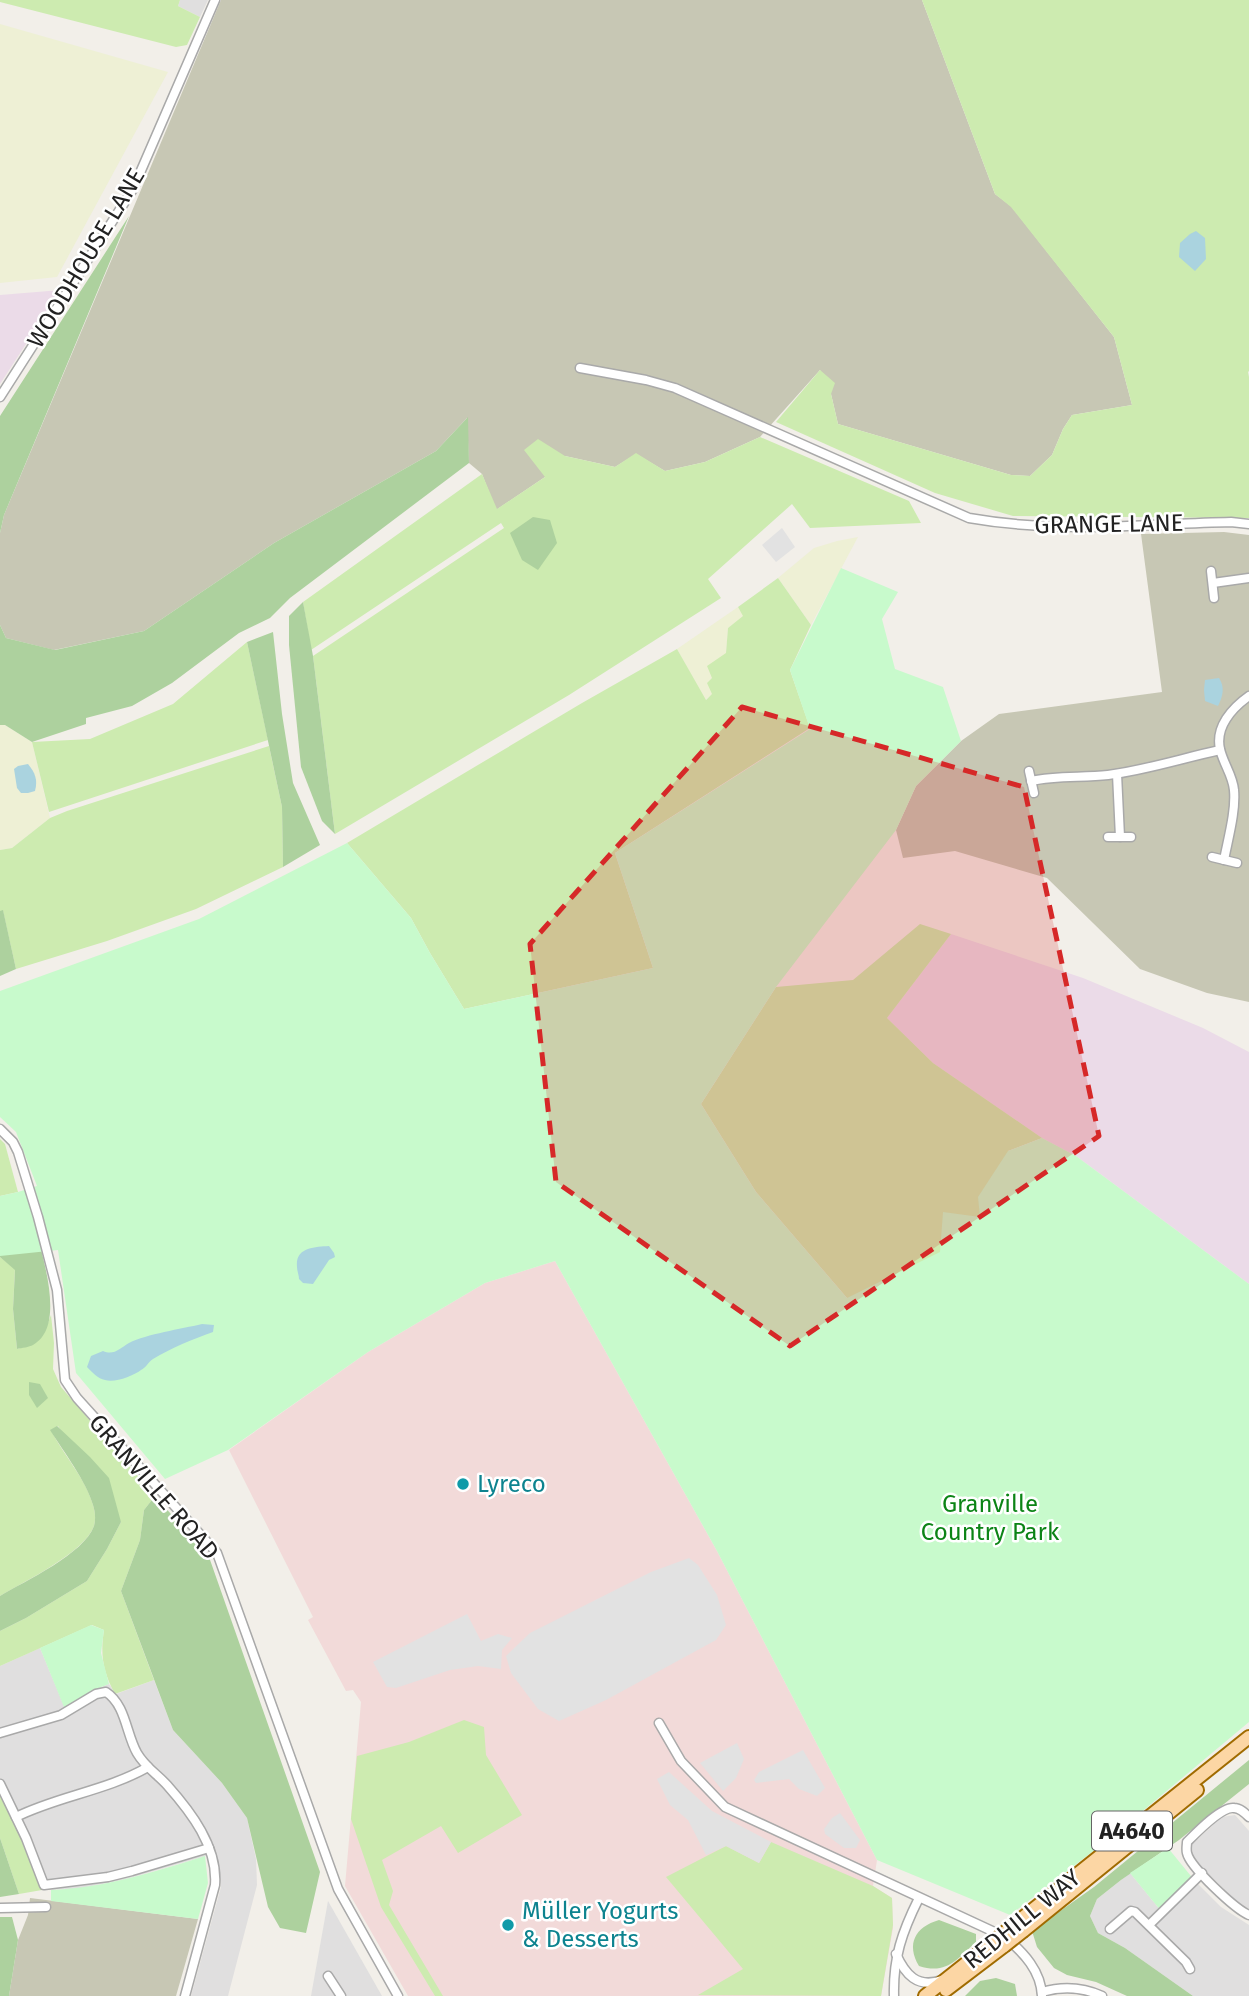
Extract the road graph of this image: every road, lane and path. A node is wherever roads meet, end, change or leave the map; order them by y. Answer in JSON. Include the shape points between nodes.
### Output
{"nodes":[{"id":1,"x":215,"y":0,"type":"edge"},
{"id":2,"x":580,"y":368,"type":"dead end"},
{"id":3,"x":0,"y":397,"type":"edge"},
{"id":4,"x":1249,"y":524,"type":"edge"},
{"id":5,"x":1211,"y":571,"type":"dead end"},
{"id":6,"x":1249,"y":578,"type":"edge"},
{"id":7,"x":1213,"y":583,"type":"junction"},
{"id":8,"x":1214,"y":598,"type":"dead end"},
{"id":9,"x":1249,"y":696,"type":"edge"},
{"id":10,"x":1220,"y":750,"type":"junction"},
{"id":11,"x":1029,"y":771,"type":"dead end"},
{"id":12,"x":1117,"y":774,"type":"junction"},
{"id":13,"x":1031,"y":781,"type":"junction"},
{"id":14,"x":1034,"y":793,"type":"dead end"},
{"id":15,"x":1131,"y":836,"type":"dead end"},
{"id":16,"x":1108,"y":837,"type":"dead end"},
{"id":17,"x":1120,"y":837,"type":"junction"},
{"id":18,"x":1212,"y":857,"type":"dead end"},
{"id":19,"x":1224,"y":860,"type":"junction"},
{"id":20,"x":1237,"y":863,"type":"dead end"},
{"id":21,"x":0,"y":1129,"type":"edge"},
{"id":22,"x":659,"y":1723,"type":"dead end"},
{"id":23,"x":0,"y":1733,"type":"edge"},
{"id":24,"x":1249,"y":1737,"type":"edge"},
{"id":25,"x":1249,"y":1748,"type":"edge"},
{"id":26,"x":148,"y":1767,"type":"junction"},
{"id":27,"x":0,"y":1784,"type":"edge"},
{"id":28,"x":16,"y":1817,"type":"junction"},
{"id":29,"x":1249,"y":1817,"type":"edge"},
{"id":30,"x":209,"y":1848,"type":"junction"},
{"id":31,"x":1202,"y":1873,"type":"junction"},
{"id":32,"x":919,"y":1898,"type":"junction"},
{"id":33,"x":0,"y":1908,"type":"edge"},
{"id":34,"x":46,"y":1908,"type":"dead end"},
{"id":35,"x":1249,"y":1915,"type":"edge"},
{"id":36,"x":1149,"y":1925,"type":"junction"},
{"id":37,"x":1018,"y":1928,"type":"junction"},
{"id":38,"x":1110,"y":1929,"type":"dead end"},
{"id":39,"x":1001,"y":1942,"type":"junction"},
{"id":40,"x":896,"y":1954,"type":"junction"},
{"id":41,"x":1190,"y":1969,"type":"dead end"},
{"id":42,"x":328,"y":1976,"type":"dead end"},
{"id":43,"x":951,"y":1976,"type":"junction"},
{"id":44,"x":1042,"y":1994,"type":"edge"},
{"id":45,"x":940,"y":1995,"type":"edge"},
{"id":46,"x":185,"y":1996,"type":"edge"},
{"id":47,"x":341,"y":1996,"type":"edge"},
{"id":48,"x":398,"y":1996,"type":"edge"},
{"id":49,"x":894,"y":1996,"type":"edge"},
{"id":50,"x":925,"y":1996,"type":"edge"},
{"id":51,"x":1102,"y":1996,"type":"edge"}],
"edges":[{"from":1,"to":3,"type":"street","name":"WOODHOUSE LANE","via":[[133,188]]},
{"from":2,"to":4,"type":"street","name":"GRANGE LANE","via":[[675,388],[969,518],[1082,528]]},
{"from":5,"to":7,"type":"street"},
{"from":6,"to":7,"type":"street"},
{"from":7,"to":8,"type":"street"},
{"from":9,"to":10,"type":"street","via":[[1224,721]]},
{"from":10,"to":12,"type":"street"},
{"from":10,"to":19,"type":"street","via":[[1234,790]]},
{"from":11,"to":13,"type":"street"},
{"from":12,"to":13,"type":"street"},
{"from":12,"to":17,"type":"street"},
{"from":13,"to":14,"type":"street"},
{"from":15,"to":17,"type":"street"},
{"from":16,"to":17,"type":"street"},
{"from":18,"to":19,"type":"street"},
{"from":19,"to":20,"type":"street"},
{"from":21,"to":48,"type":"street","name":"GRANVILLE ROAD","via":[[18,1152],[57,1290],[65,1380],[216,1553],[338,1889]]},
{"from":22,"to":32,"type":"street","via":[[681,1761],[725,1807]]},
{"from":23,"to":26,"type":"street","via":[[61,1715],[106,1692],[119,1705],[136,1751]]},
{"from":24,"to":37,"type":"main road","name":"REDHILL WAY","number":"A4640"},
{"from":25,"to":37,"type":"main road","name":"REDHILL WAY","number":"A4640"},
{"from":26,"to":28,"type":"street","via":[[129,1778]]},
{"from":26,"to":30,"type":"street","via":[[194,1819]]},
{"from":27,"to":28,"type":"street"},
{"from":28,"to":30,"type":"street","via":[[44,1885],[132,1871]]},
{"from":29,"to":31,"type":"street","via":[[1235,1808],[1225,1809],[1187,1842],[1186,1853]]},
{"from":30,"to":46,"type":"street","via":[[215,1885]]},
{"from":31,"to":35,"type":"street"},
{"from":31,"to":36,"type":"street"},
{"from":32,"to":40,"type":"street"},
{"from":32,"to":44,"type":"street","via":[[1005,1937],[1031,1964]]},
{"from":33,"to":34,"type":"street"},
{"from":36,"to":38,"type":"street","via":[[1131,1911]]},
{"from":36,"to":41,"type":"street"},
{"from":37,"to":39,"type":"main road","name":"REDHILL WAY","number":"A4640","bridge":true},
{"from":39,"to":43,"type":"main road","name":"REDHILL WAY","number":"A4640"},
{"from":39,"to":45,"type":"main road","name":"REDHILL WAY","number":"A4640"},
{"from":40,"to":43,"type":"street","via":[[906,1973],[916,1980],[931,1983]]},
{"from":40,"to":49,"type":"street"},
{"from":42,"to":47,"type":"street"},
{"from":43,"to":50,"type":"main road","name":"REDHILL WAY","number":"A4640"},
{"from":44,"to":51,"type":"street","via":[[1055,1988],[1086,1989]]}]}
